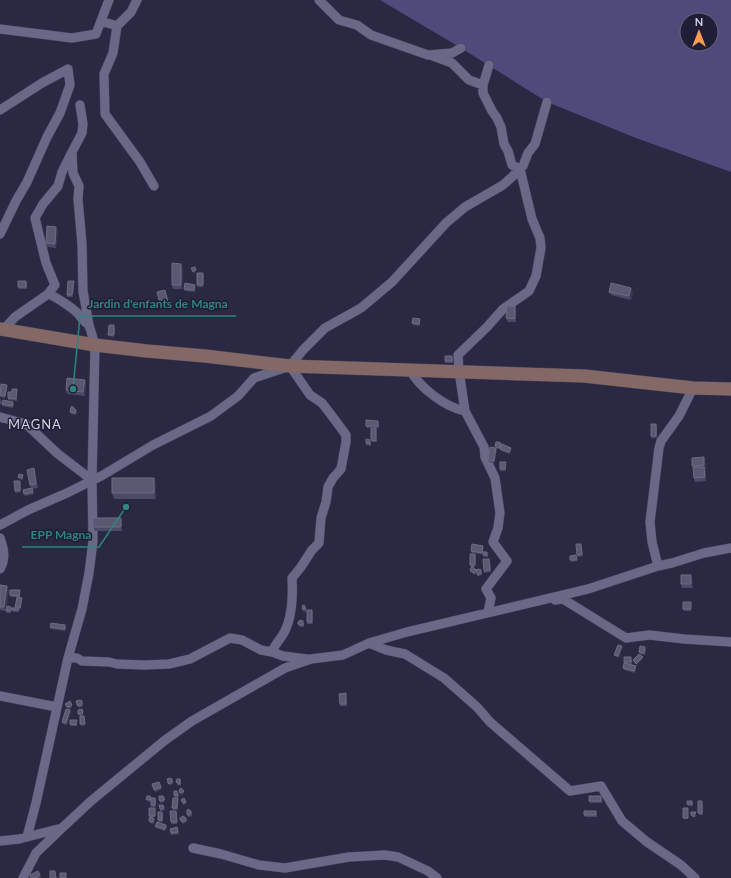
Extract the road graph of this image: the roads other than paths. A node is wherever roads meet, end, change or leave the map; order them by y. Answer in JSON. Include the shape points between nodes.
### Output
{"nodes":[{"id":1,"x":109,"y":0,"type":"edge"},
{"id":2,"x":137,"y":0,"type":"edge"},
{"id":3,"x":319,"y":0,"type":"edge"},
{"id":4,"x":101,"y":21,"type":"junction"},
{"id":5,"x":117,"y":26,"type":"junction"},
{"id":6,"x":0,"y":29,"type":"edge"},
{"id":7,"x":462,"y":48,"type":"dead end"},
{"id":8,"x":428,"y":55,"type":"junction"},
{"id":9,"x":489,"y":65,"type":"dead end"},
{"id":10,"x":483,"y":85,"type":"junction"},
{"id":11,"x":547,"y":102,"type":"dead end"},
{"id":12,"x":80,"y":105,"type":"dead end"},
{"id":13,"x":0,"y":110,"type":"edge"},
{"id":14,"x":72,"y":152,"type":"junction"},
{"id":15,"x":520,"y":169,"type":"junction"},
{"id":16,"x":154,"y":186,"type":"dead end"},
{"id":17,"x":0,"y":211,"type":"edge"},
{"id":18,"x":9,"y":216,"type":"junction"},
{"id":19,"x":0,"y":234,"type":"edge"},
{"id":20,"x":48,"y":294,"type":"junction"},
{"id":21,"x":89,"y":325,"type":"junction"},
{"id":22,"x":1,"y":330,"type":"edge"},
{"id":23,"x":95,"y":345,"type":"junction"},
{"id":24,"x":290,"y":366,"type":"junction"},
{"id":25,"x":410,"y":370,"type":"junction"},
{"id":26,"x":458,"y":372,"type":"junction"},
{"id":27,"x":692,"y":388,"type":"junction"},
{"id":28,"x":731,"y":390,"type":"edge"},
{"id":29,"x":465,"y":411,"type":"junction"},
{"id":30,"x":0,"y":417,"type":"edge"},
{"id":31,"x":92,"y":480,"type":"junction"},
{"id":32,"x":0,"y":525,"type":"edge"},
{"id":33,"x":0,"y":538,"type":"edge"},
{"id":34,"x":731,"y":548,"type":"edge"},
{"id":35,"x":658,"y":566,"type":"junction"},
{"id":36,"x":0,"y":569,"type":"edge"},
{"id":37,"x":542,"y":600,"type":"junction"},
{"id":38,"x":488,"y":612,"type":"junction"},
{"id":39,"x":731,"y":642,"type":"edge"},
{"id":40,"x":369,"y":643,"type":"junction"},
{"id":41,"x":272,"y":652,"type":"junction"},
{"id":42,"x":68,"y":658,"type":"junction"},
{"id":43,"x":311,"y":659,"type":"junction"},
{"id":44,"x":0,"y":696,"type":"edge"},
{"id":45,"x":57,"y":707,"type":"junction"},
{"id":46,"x":62,"y":828,"type":"junction"},
{"id":47,"x":27,"y":837,"type":"junction"},
{"id":48,"x":0,"y":841,"type":"edge"},
{"id":49,"x":193,"y":848,"type":"dead end"},
{"id":50,"x":24,"y":878,"type":"edge"},
{"id":51,"x":437,"y":878,"type":"edge"},
{"id":52,"x":695,"y":878,"type":"edge"}],
"edges":[{"from":1,"to":4,"type":"street"},
{"from":2,"to":5,"type":"street","via":[[131,12]]},
{"from":3,"to":8,"type":"street","via":[[339,20]]},
{"from":4,"to":5,"type":"street"},
{"from":4,"to":6,"type":"street","via":[[96,34],[72,38]]},
{"from":5,"to":16,"type":"street","via":[[113,53],[104,74],[105,114]]},
{"from":7,"to":8,"type":"street","via":[[452,53]]},
{"from":8,"to":10,"type":"street","via":[[452,63],[470,80]]},
{"from":9,"to":10,"type":"street"},
{"from":10,"to":15,"type":"street","via":[[487,102],[502,127],[504,144],[512,165]]},
{"from":11,"to":15,"type":"street","via":[[535,144]]},
{"from":12,"to":14,"type":"street","via":[[82,133]]},
{"from":13,"to":18,"type":"street","via":[[68,69],[70,84],[60,113]]},
{"from":14,"to":20,"type":"street","via":[[58,186],[35,218],[46,263],[55,285]]},
{"from":14,"to":21,"type":"street","via":[[73,173],[79,186],[83,282]]},
{"from":15,"to":24,"type":"street","via":[[503,186],[465,207],[446,223],[392,282],[361,308],[325,328]]},
{"from":15,"to":26,"type":"street","via":[[532,220],[540,238],[541,248],[536,276],[529,291],[503,309],[458,355]]},
{"from":17,"to":18,"type":"street"},
{"from":18,"to":19,"type":"street"},
{"from":20,"to":21,"type":"street","via":[[72,308]]},
{"from":20,"to":22,"type":"street"},
{"from":21,"to":23,"type":"street"},
{"from":22,"to":23,"type":"street"},
{"from":23,"to":24,"type":"street"},
{"from":23,"to":31,"type":"street"},
{"from":24,"to":25,"type":"street"},
{"from":24,"to":31,"type":"street","via":[[254,378],[238,396],[211,416]]},
{"from":24,"to":41,"type":"street","via":[[310,395],[322,403],[335,420],[346,435],[346,442],[341,469],[328,487],[319,543],[292,578],[288,622]]},
{"from":25,"to":26,"type":"street"},
{"from":25,"to":29,"type":"street","via":[[420,384],[436,397],[455,409]]},
{"from":26,"to":27,"type":"street","via":[[584,376]]},
{"from":26,"to":29,"type":"street"},
{"from":27,"to":28,"type":"street"},
{"from":27,"to":35,"type":"street","via":[[679,416],[661,441],[659,448],[650,522]]},
{"from":29,"to":38,"type":"street","via":[[484,447],[485,457],[495,478],[500,513],[493,542],[507,561],[486,589],[491,598]]},
{"from":30,"to":31,"type":"street","via":[[26,424],[58,454]]},
{"from":31,"to":32,"type":"street"},
{"from":31,"to":42,"type":"street","via":[[93,541],[89,573]]},
{"from":33,"to":36,"type":"street","via":[[4,548],[4,563]]},
{"from":34,"to":35,"type":"street"},
{"from":35,"to":37,"type":"street","via":[[588,589]]},
{"from":37,"to":38,"type":"street"},
{"from":37,"to":39,"type":"street","via":[[563,599],[626,638],[649,635]]},
{"from":38,"to":40,"type":"street"},
{"from":40,"to":43,"type":"street","via":[[343,655]]},
{"from":40,"to":52,"type":"street","via":[[406,654],[444,678],[490,722],[570,791],[601,786],[622,821]]},
{"from":41,"to":42,"type":"street","via":[[230,638],[190,659],[164,664],[144,666]]},
{"from":41,"to":43,"type":"street"},
{"from":42,"to":45,"type":"street"},
{"from":43,"to":46,"type":"street","via":[[285,668],[192,721],[91,801]]},
{"from":44,"to":45,"type":"street"},
{"from":45,"to":47,"type":"street"},
{"from":46,"to":47,"type":"street"},
{"from":46,"to":50,"type":"street","via":[[36,853]]},
{"from":47,"to":48,"type":"street"},
{"from":49,"to":51,"type":"street","via":[[259,865],[285,868],[349,857],[385,855],[398,857]]}]}
